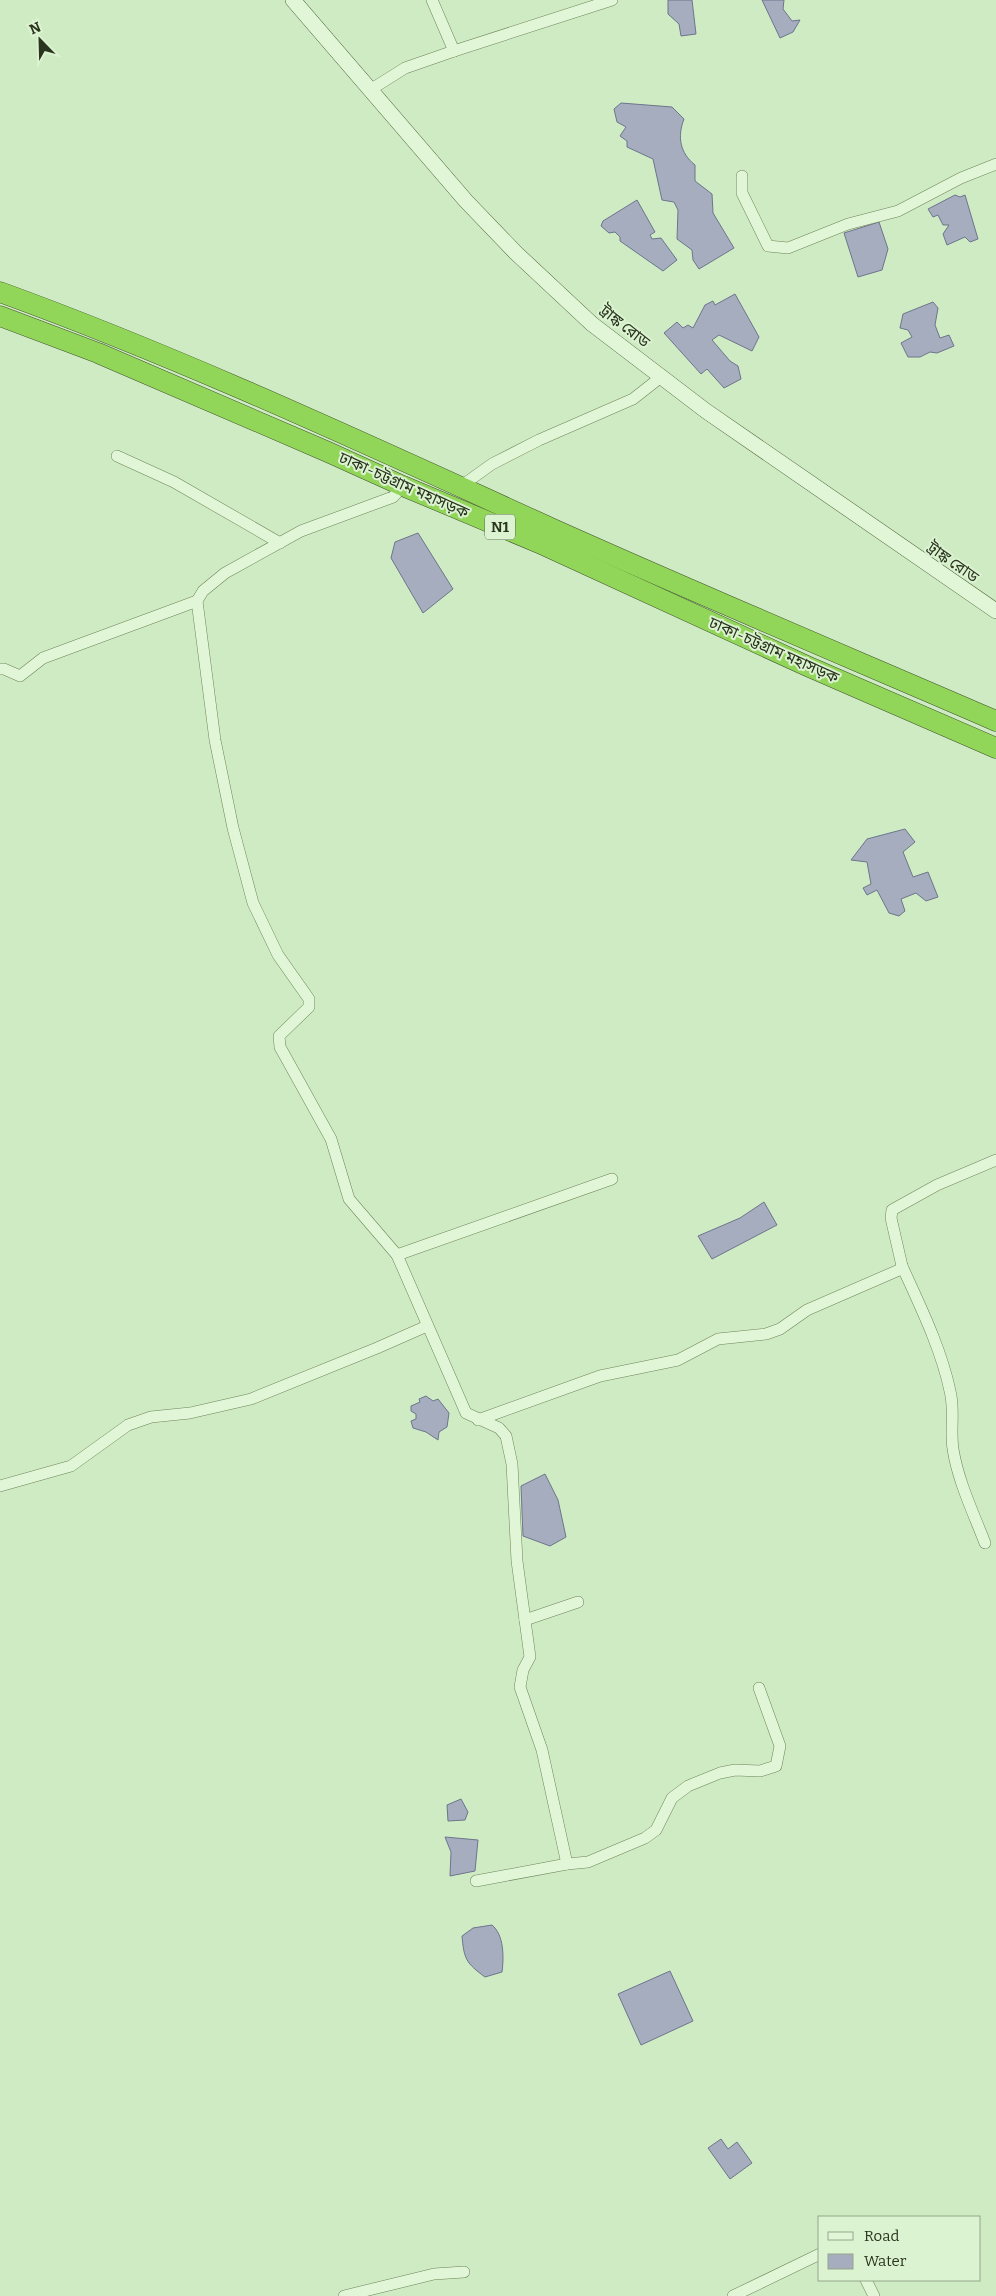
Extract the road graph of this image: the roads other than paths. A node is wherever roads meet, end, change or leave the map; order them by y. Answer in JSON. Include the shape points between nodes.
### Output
{"nodes":[{"id":1,"x":293,"y":0,"type":"edge"},
{"id":2,"x":432,"y":0,"type":"edge"},
{"id":3,"x":612,"y":0,"type":"edge"},
{"id":4,"x":454,"y":51,"type":"junction"},
{"id":5,"x":370,"y":90,"type":"junction"},
{"id":6,"x":996,"y":164,"type":"edge"},
{"id":7,"x":742,"y":176,"type":"dead end"},
{"id":8,"x":0,"y":292,"type":"edge"},
{"id":9,"x":0,"y":316,"type":"edge"},
{"id":10,"x":661,"y":377,"type":"junction"},
{"id":11,"x":117,"y":456,"type":"dead end"},
{"id":12,"x":403,"y":486,"type":"junction"},
{"id":13,"x":460,"y":487,"type":"junction"},
{"id":14,"x":280,"y":543,"type":"junction"},
{"id":15,"x":197,"y":601,"type":"junction"},
{"id":16,"x":996,"y":612,"type":"edge"},
{"id":17,"x":0,"y":669,"type":"edge"},
{"id":18,"x":973,"y":712,"type":"junction"},
{"id":19,"x":996,"y":722,"type":"edge"},
{"id":20,"x":996,"y":730,"type":"edge"},
{"id":21,"x":965,"y":734,"type":"junction"},
{"id":22,"x":996,"y":747,"type":"edge"},
{"id":23,"x":996,"y":1160,"type":"edge"},
{"id":24,"x":612,"y":1179,"type":"dead end"},
{"id":25,"x":397,"y":1255,"type":"junction"},
{"id":26,"x":902,"y":1266,"type":"junction"},
{"id":27,"x":427,"y":1326,"type":"junction"},
{"id":28,"x":478,"y":1420,"type":"junction"},
{"id":29,"x":0,"y":1486,"type":"edge"},
{"id":30,"x":985,"y":1543,"type":"dead end"},
{"id":31,"x":578,"y":1602,"type":"dead end"},
{"id":32,"x":525,"y":1620,"type":"junction"},
{"id":33,"x":759,"y":1688,"type":"dead end"},
{"id":34,"x":567,"y":1864,"type":"junction"},
{"id":35,"x":476,"y":1881,"type":"dead end"},
{"id":36,"x":818,"y":2255,"type":"edge"},
{"id":37,"x":464,"y":2272,"type":"dead end"},
{"id":38,"x":866,"y":2281,"type":"edge"},
{"id":39,"x":344,"y":2296,"type":"edge"},
{"id":40,"x":733,"y":2296,"type":"edge"},
{"id":41,"x":874,"y":2296,"type":"edge"}],
"edges":[{"from":1,"to":5,"type":"main road","name":"ট্রাঙ্ক রোড"},
{"from":2,"to":4,"type":"street"},
{"from":3,"to":4,"type":"street"},
{"from":4,"to":5,"type":"street","via":[[404,68]]},
{"from":5,"to":10,"type":"main road","name":"ট্রাঙ্ক রোড","via":[[516,253],[592,324]]},
{"from":6,"to":7,"type":"street","via":[[898,210],[840,227],[788,248],[768,246],[742,193]]},
{"from":8,"to":13,"type":"highway","name":"ঢাকা-চট্টগ্রাম মহাসড়ক","number":"N1","via":[[305,416]]},
{"from":9,"to":12,"type":"highway","name":"ঢাকা-চট্টগ্রাম মহাসড়ক","number":"N1","via":[[98,353]]},
{"from":10,"to":13,"type":"street","via":[[634,399],[539,440],[492,464]]},
{"from":10,"to":16,"type":"main road","name":"ট্রাঙ্ক রোড"},
{"from":11,"to":14,"type":"street","via":[[174,482]]},
{"from":12,"to":14,"type":"street","via":[[393,497],[301,531]]},
{"from":12,"to":21,"type":"highway","name":"ঢাকা-চট্টগ্রাম মহাসড়ক","number":"N1"},
{"from":13,"to":18,"type":"highway","name":"ঢাকা-চট্টগ্রাম মহাসড়ক","number":"N1"},
{"from":14,"to":15,"type":"street","via":[[225,573],[203,591]]},
{"from":15,"to":17,"type":"street","via":[[43,658],[20,676]]},
{"from":15,"to":25,"type":"street","via":[[215,740],[253,903],[278,955],[309,999],[309,1007],[279,1036],[280,1047],[331,1139],[349,1199]]},
{"from":18,"to":19,"type":"highway","name":"ঢাকা-চট্টগ্রাম মহাসড়ক","number":"N1"},
{"from":18,"to":21,"type":"highway","via":[[978,718],[978,726]]},
{"from":20,"to":22,"type":"highway","via":[[992,740]]},
{"from":21,"to":22,"type":"highway","name":"ঢাকা-চট্টগ্রাম মহাসড়ক","number":"N1"},
{"from":23,"to":26,"type":"street","via":[[937,1184],[892,1210]]},
{"from":24,"to":25,"type":"street"},
{"from":25,"to":27,"type":"street"},
{"from":26,"to":28,"type":"street","via":[[807,1310],[780,1329],[766,1334],[718,1339],[678,1360],[600,1376]]},
{"from":26,"to":30,"type":"street","via":[[931,1333],[950,1391],[957,1468]]},
{"from":27,"to":28,"type":"street","via":[[466,1413]]},
{"from":27,"to":29,"type":"street","via":[[251,1399],[136,1422],[70,1466]]},
{"from":28,"to":32,"type":"street","via":[[499,1428],[506,1436],[512,1464],[517,1561]]},
{"from":31,"to":32,"type":"street"},
{"from":32,"to":34,"type":"street","via":[[530,1657],[520,1686],[542,1750]]},
{"from":33,"to":34,"type":"street","via":[[780,1746],[776,1766],[760,1771],[720,1773],[688,1786],[672,1798],[656,1830],[645,1838],[588,1862]]},
{"from":34,"to":35,"type":"street"},
{"from":36,"to":40,"type":"street"},
{"from":37,"to":39,"type":"street","via":[[434,2274]]},
{"from":38,"to":41,"type":"street"}]}
